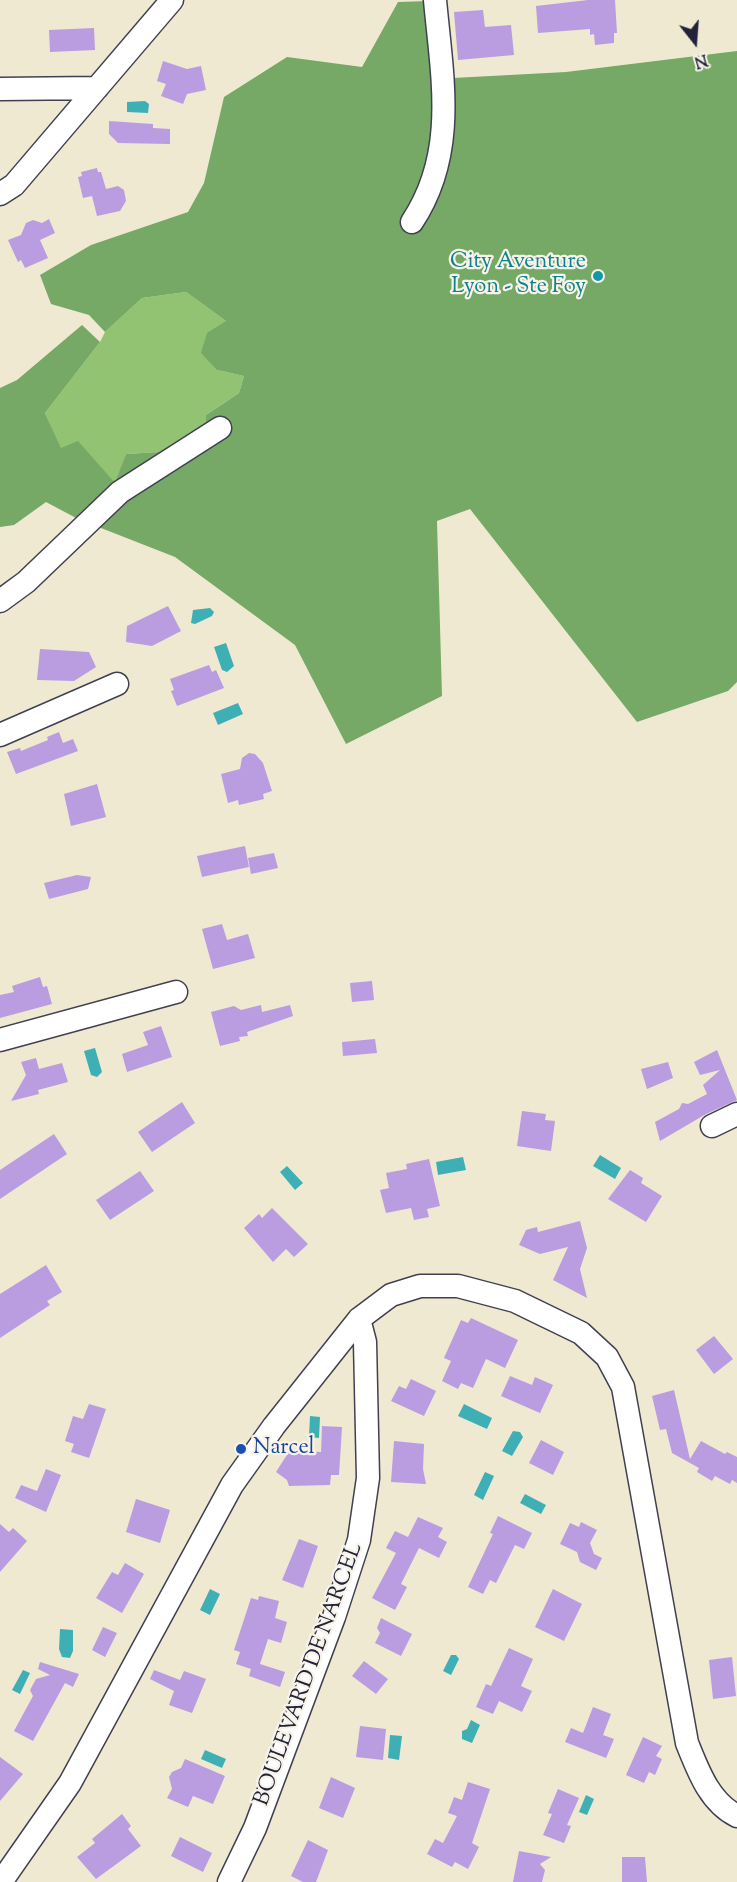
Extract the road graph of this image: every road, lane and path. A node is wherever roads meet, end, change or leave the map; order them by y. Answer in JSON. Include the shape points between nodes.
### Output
{"nodes":[{"id":1,"x":172,"y":0,"type":"edge"},
{"id":2,"x":435,"y":0,"type":"edge"},
{"id":3,"x":97,"y":88,"type":"junction"},
{"id":4,"x":0,"y":89,"type":"edge"},
{"id":5,"x":0,"y":194,"type":"edge"},
{"id":6,"x":412,"y":222,"type":"dead end"},
{"id":7,"x":220,"y":428,"type":"dead end"},
{"id":8,"x":0,"y":602,"type":"edge"},
{"id":9,"x":117,"y":684,"type":"dead end"},
{"id":10,"x":0,"y":735,"type":"edge"},
{"id":11,"x":176,"y":992,"type":"dead end"},
{"id":12,"x":0,"y":1040,"type":"edge"},
{"id":13,"x":737,"y":1114,"type":"edge"},
{"id":14,"x":712,"y":1126,"type":"dead end"},
{"id":15,"x":359,"y":1318,"type":"junction"},
{"id":16,"x":737,"y":1816,"type":"edge"},
{"id":17,"x":1,"y":1882,"type":"edge"},
{"id":18,"x":229,"y":1882,"type":"edge"}],
"edges":[{"from":1,"to":3,"type":"street"},
{"from":2,"to":6,"type":"street","via":[[444,131],[423,205]]},
{"from":3,"to":4,"type":"street"},
{"from":3,"to":5,"type":"street","via":[[14,185]]},
{"from":7,"to":8,"type":"street","via":[[120,492]]},
{"from":9,"to":10,"type":"street"},
{"from":11,"to":12,"type":"street"},
{"from":13,"to":14,"type":"street"},
{"from":15,"to":16,"type":"street","via":[[391,1295],[420,1286],[458,1286],[524,1306],[581,1333],[608,1357],[623,1387],[687,1743],[705,1785],[728,1812]]},
{"from":15,"to":17,"type":"street","via":[[232,1485],[70,1783]]},
{"from":15,"to":18,"type":"street","name":"BOULEVARD DE NARCEL","via":[[365,1342],[368,1479],[359,1540],[259,1817]]}]}
